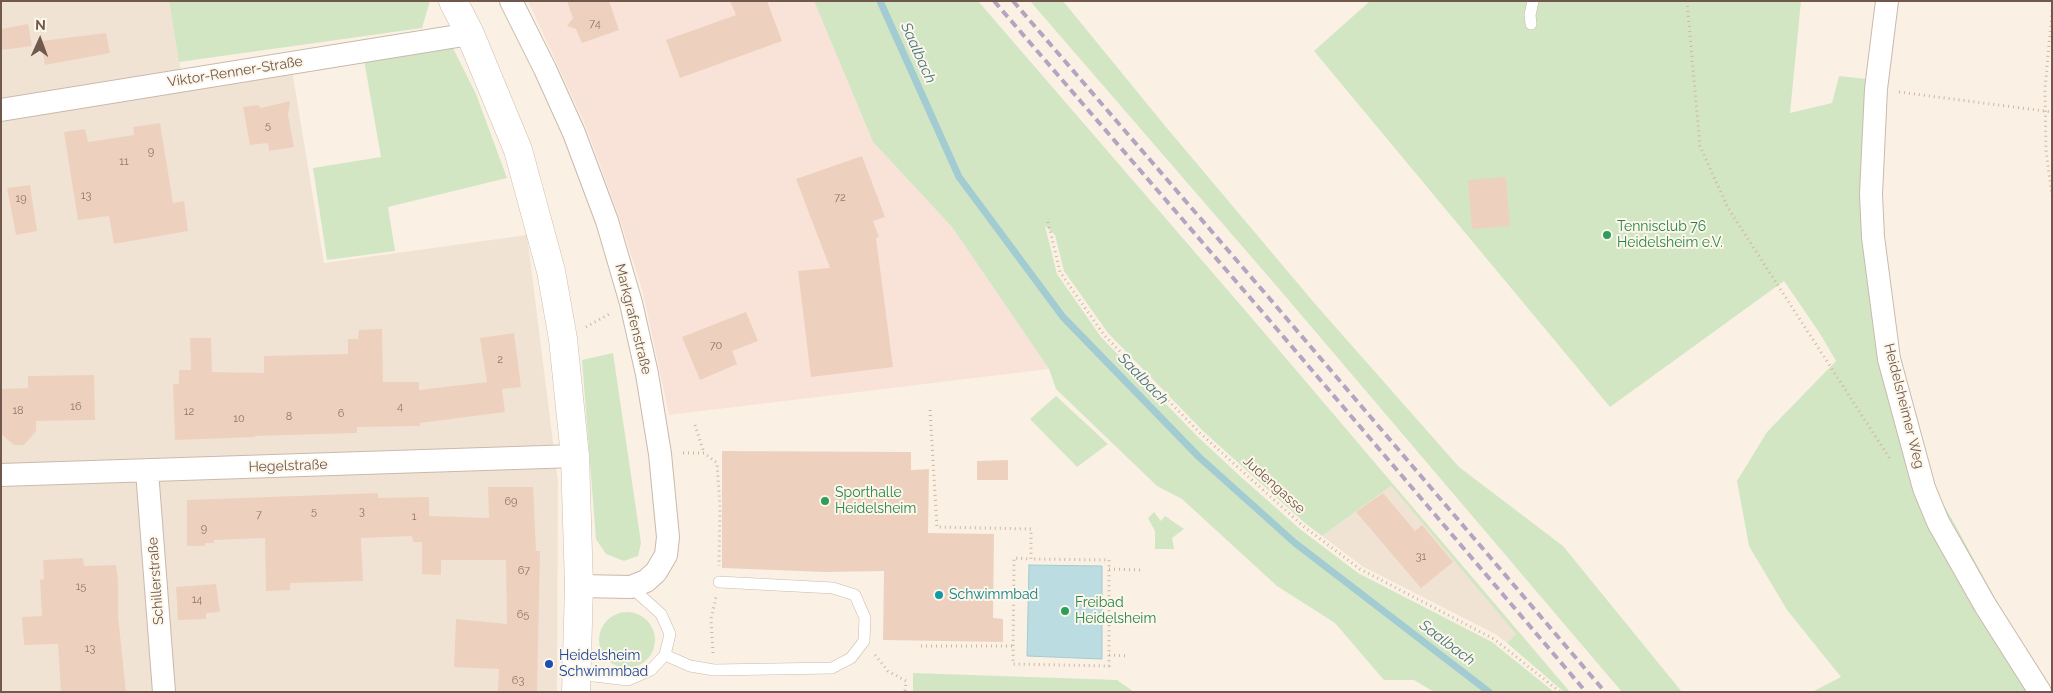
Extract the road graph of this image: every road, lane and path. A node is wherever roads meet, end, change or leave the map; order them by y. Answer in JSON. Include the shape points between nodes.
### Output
{"nodes":[{"id":1,"x":453,"y":1,"type":"edge"},
{"id":2,"x":511,"y":1,"type":"edge"},
{"id":3,"x":1533,"y":1,"type":"edge"},
{"id":4,"x":1687,"y":1,"type":"edge"},
{"id":5,"x":1887,"y":1,"type":"edge"},
{"id":6,"x":2052,"y":11,"type":"edge"},
{"id":7,"x":1531,"y":24,"type":"dead end"},
{"id":8,"x":470,"y":34,"type":"junction"},
{"id":9,"x":1876,"y":89,"type":"junction"},
{"id":10,"x":1,"y":110,"type":"edge"},
{"id":11,"x":2045,"y":111,"type":"junction"},
{"id":12,"x":2052,"y":112,"type":"edge"},
{"id":13,"x":2052,"y":196,"type":"edge"},
{"id":14,"x":1048,"y":222,"type":"dead end"},
{"id":15,"x":631,"y":303,"type":"junction"},
{"id":16,"x":563,"y":339,"type":"junction"},
{"id":17,"x":930,"y":410,"type":"dead end"},
{"id":18,"x":695,"y":425,"type":"dead end"},
{"id":19,"x":704,"y":453,"type":"junction"},
{"id":20,"x":660,"y":454,"type":"junction"},
{"id":21,"x":575,"y":456,"type":"junction"},
{"id":22,"x":1893,"y":463,"type":"dead end"},
{"id":23,"x":147,"y":471,"type":"junction"},
{"id":24,"x":1,"y":475,"type":"edge"},
{"id":25,"x":1031,"y":559,"type":"junction"},
{"id":26,"x":1109,"y":570,"type":"junction"},
{"id":27,"x":1140,"y":570,"type":"dead end"},
{"id":28,"x":719,"y":582,"type":"junction"},
{"id":29,"x":579,"y":586,"type":"junction"},
{"id":30,"x":631,"y":587,"type":"junction"},
{"id":31,"x":864,"y":641,"type":"junction"},
{"id":32,"x":921,"y":646,"type":"dead end"},
{"id":33,"x":1013,"y":646,"type":"junction"},
{"id":34,"x":665,"y":655,"type":"junction"},
{"id":35,"x":1109,"y":655,"type":"junction"},
{"id":36,"x":1128,"y":656,"type":"dead end"},
{"id":37,"x":714,"y":670,"type":"junction"},
{"id":38,"x":576,"y":683,"type":"edge"},
{"id":39,"x":164,"y":692,"type":"edge"},
{"id":40,"x":906,"y":692,"type":"edge"},
{"id":41,"x":1560,"y":692,"type":"edge"},
{"id":42,"x":2040,"y":692,"type":"edge"}],
"edges":[{"from":1,"to":8,"type":"street"},
{"from":2,"to":15,"type":"street","name":"Markgrafenstraße","via":[[574,133]]},
{"from":3,"to":7,"type":"lane"},
{"from":4,"to":22,"type":"path","via":[[1700,146],[1704,155],[1728,208]]},
{"from":5,"to":9,"type":"street","name":"Heidelsheimer Weg"},
{"from":6,"to":11,"type":"path"},
{"from":8,"to":10,"type":"street","name":"Viktor-Renner-Straße"},
{"from":8,"to":16,"type":"street","via":[[518,150],[551,271]]},
{"from":9,"to":11,"type":"path"},
{"from":9,"to":42,"type":"street","name":"Heidelsheimer Weg","via":[[1871,194],[1873,237],[1889,359],[1924,488],[1938,522],[1985,605]]},
{"from":11,"to":12,"type":"path"},
{"from":11,"to":13,"type":"path"},
{"from":14,"to":41,"type":"path","name":"Judengasse","via":[[1060,272],[1104,335],[1200,434],[1303,526],[1360,570],[1494,639]]},
{"from":15,"to":16,"type":"path"},
{"from":15,"to":20,"type":"street","name":"Markgrafenstraße"},
{"from":16,"to":21,"type":"street"},
{"from":17,"to":25,"type":"path","via":[[937,527],[1031,529]]},
{"from":18,"to":19,"type":"path"},
{"from":19,"to":20,"type":"path"},
{"from":19,"to":28,"type":"path","via":[[717,463]]},
{"from":20,"to":30,"type":"street","name":"Markgrafenstraße","via":[[668,537],[666,555],[656,572],[646,581]]},
{"from":21,"to":23,"type":"street","name":"Hegelstraße"},
{"from":21,"to":29,"type":"street"},
{"from":23,"to":24,"type":"street","name":"Hegelstraße"},
{"from":23,"to":39,"type":"street","name":"Schillerstraße"},
{"from":25,"to":26,"type":"path","via":[[1109,560]]},
{"from":25,"to":33,"type":"path","via":[[1014,558]]},
{"from":26,"to":27,"type":"path"},
{"from":26,"to":35,"type":"path"},
{"from":28,"to":31,"type":"lane","via":[[833,588],[855,595],[865,618]]},
{"from":28,"to":37,"type":"path","via":[[711,619]]},
{"from":29,"to":30,"type":"street"},
{"from":29,"to":38,"type":"street"},
{"from":30,"to":34,"type":"lane","via":[[661,614],[670,634]]},
{"from":31,"to":37,"type":"lane","via":[[851,658],[832,668]]},
{"from":31,"to":40,"type":"path","via":[[888,672],[906,681]]},
{"from":32,"to":33,"type":"path"},
{"from":33,"to":35,"type":"path","via":[[1013,664],[1109,666]]},
{"from":34,"to":37,"type":"lane","via":[[690,666]]},
{"from":34,"to":38,"type":"lane","via":[[651,670],[628,680]]},
{"from":35,"to":36,"type":"path"}]}
